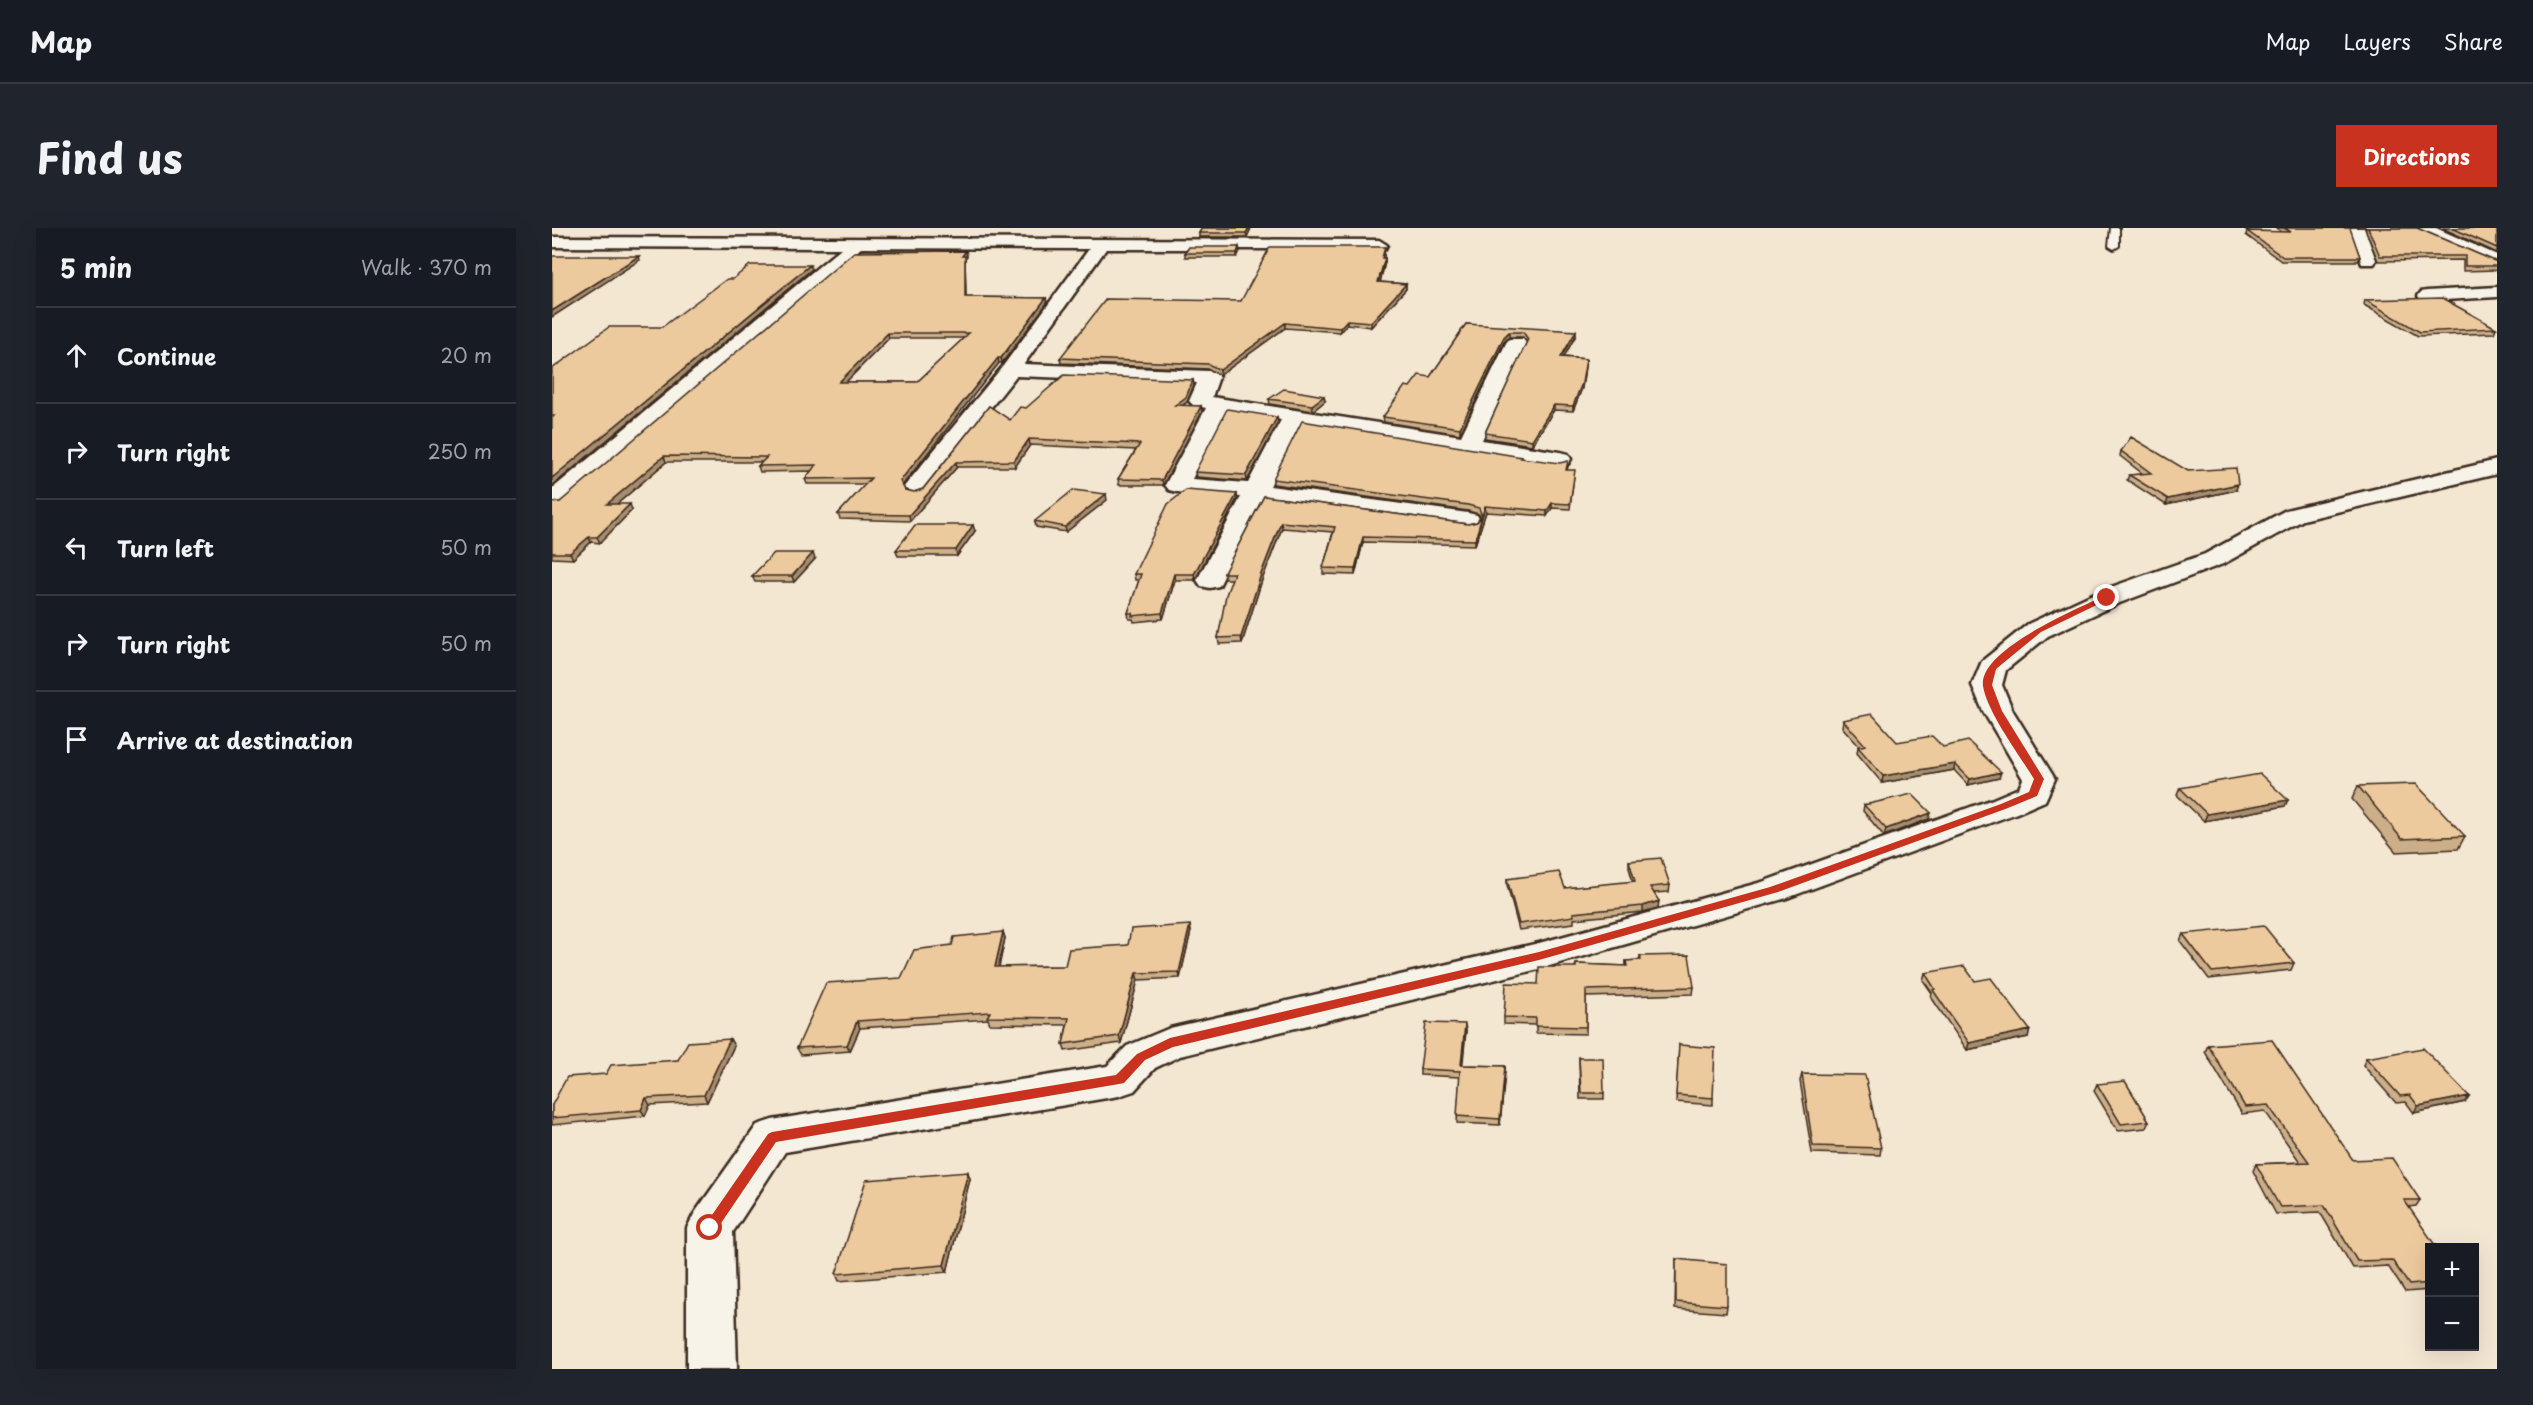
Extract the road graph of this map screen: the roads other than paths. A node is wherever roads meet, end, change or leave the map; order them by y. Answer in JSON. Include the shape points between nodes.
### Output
{"nodes":[{"id":1,"x":2115,"y":228,"type":"edge"},
{"id":2,"x":2356,"y":228,"type":"edge"},
{"id":3,"x":2423,"y":228,"type":"edge"},
{"id":4,"x":552,"y":242,"type":"edge"},
{"id":5,"x":857,"y":243,"type":"junction"},
{"id":6,"x":1102,"y":243,"type":"junction"},
{"id":7,"x":1379,"y":245,"type":"edge"},
{"id":8,"x":2114,"y":246,"type":"dead end"},
{"id":9,"x":2368,"y":260,"type":"dead end"},
{"id":10,"x":2497,"y":261,"type":"edge"},
{"id":11,"x":2497,"y":292,"type":"edge"},
{"id":12,"x":2427,"y":296,"type":"edge"},
{"id":13,"x":1516,"y":343,"type":"dead end"},
{"id":14,"x":1010,"y":370,"type":"junction"},
{"id":15,"x":1219,"y":404,"type":"junction"},
{"id":16,"x":1294,"y":416,"type":"junction"},
{"id":17,"x":1469,"y":444,"type":"junction"},
{"id":18,"x":1560,"y":459,"type":"dead end"},
{"id":19,"x":2497,"y":467,"type":"edge"},
{"id":20,"x":915,"y":488,"type":"dead end"},
{"id":21,"x":1256,"y":491,"type":"junction"},
{"id":22,"x":552,"y":501,"type":"edge"},
{"id":23,"x":1468,"y":520,"type":"dead end"},
{"id":24,"x":1210,"y":580,"type":"dead end"},
{"id":25,"x":712,"y":1369,"type":"edge"}],
"edges":[{"from":1,"to":8,"type":"lane"},
{"from":2,"to":9,"type":"street"},
{"from":3,"to":10,"type":"street"},
{"from":4,"to":5,"type":"street"},
{"from":5,"to":6,"type":"street"},
{"from":5,"to":22,"type":"street"},
{"from":6,"to":7,"type":"street"},
{"from":6,"to":14,"type":"street"},
{"from":11,"to":12,"type":"street"},
{"from":13,"to":17,"type":"street"},
{"from":14,"to":15,"type":"street","via":[[1209,377],[1200,401]]},
{"from":14,"to":20,"type":"street"},
{"from":15,"to":16,"type":"street"},
{"from":15,"to":21,"type":"street","via":[[1177,485]]},
{"from":16,"to":17,"type":"street"},
{"from":16,"to":21,"type":"street"},
{"from":17,"to":18,"type":"street"},
{"from":19,"to":25,"type":"street","via":[[2295,515],[2214,559],[2107,598],[2038,630],[1992,668],[1987,685],[2039,779],[2033,794],[2005,806],[1763,893],[1539,956],[1170,1043],[1141,1057],[1119,1080],[772,1137],[710,1228]]},
{"from":21,"to":23,"type":"street"},
{"from":21,"to":24,"type":"street"}]}
